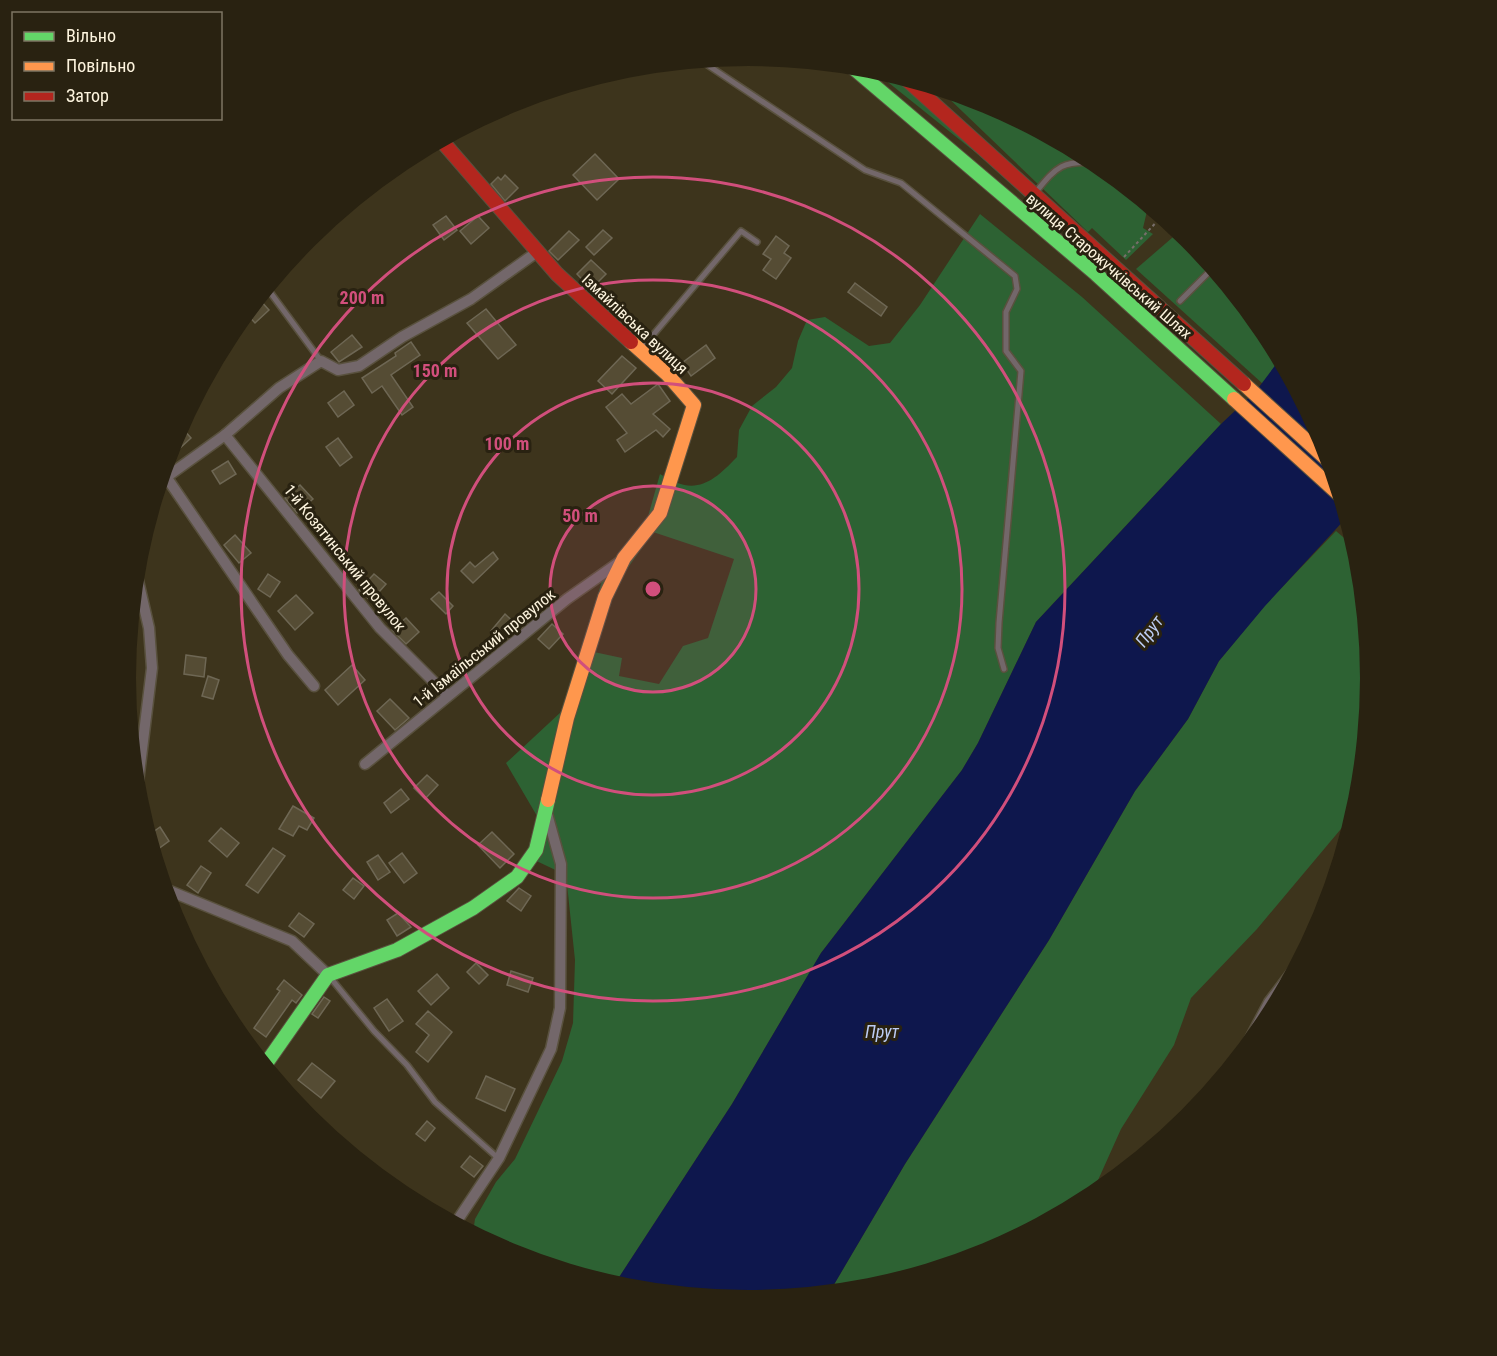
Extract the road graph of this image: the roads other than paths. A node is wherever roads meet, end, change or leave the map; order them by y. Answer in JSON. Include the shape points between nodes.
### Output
{"nodes":[{"id":1,"x":710,"y":67,"type":"edge"},
{"id":2,"x":864,"y":77,"type":"edge"},
{"id":3,"x":920,"y":91,"type":"edge"},
{"id":4,"x":446,"y":146,"type":"edge"},
{"id":5,"x":1076,"y":161,"type":"edge"},
{"id":6,"x":1033,"y":195,"type":"junction"},
{"id":7,"x":757,"y":242,"type":"dead end"},
{"id":8,"x":537,"y":252,"type":"junction"},
{"id":9,"x":1208,"y":273,"type":"edge"},
{"id":10,"x":272,"y":294,"type":"edge"},
{"id":11,"x":1180,"y":301,"type":"dead end"},
{"id":12,"x":642,"y":348,"type":"junction"},
{"id":13,"x":321,"y":361,"type":"junction"},
{"id":14,"x":225,"y":435,"type":"junction"},
{"id":15,"x":1316,"y":450,"type":"edge"},
{"id":16,"x":171,"y":474,"type":"edge"},
{"id":17,"x":168,"y":485,"type":"edge"},
{"id":18,"x":1329,"y":485,"type":"edge"},
{"id":19,"x":624,"y":558,"type":"junction"},
{"id":20,"x":142,"y":598,"type":"edge"},
{"id":21,"x":1004,"y":669,"type":"dead end"},
{"id":22,"x":314,"y":686,"type":"dead end"},
{"id":23,"x":447,"y":695,"type":"junction"},
{"id":24,"x":142,"y":753,"type":"edge"},
{"id":25,"x":365,"y":764,"type":"dead end"},
{"id":26,"x":546,"y":809,"type":"junction"},
{"id":27,"x":176,"y":894,"type":"edge"},
{"id":28,"x":328,"y":975,"type":"junction"},
{"id":29,"x":1274,"y":992,"type":"edge"},
{"id":30,"x":1263,"y":1009,"type":"edge"},
{"id":31,"x":269,"y":1059,"type":"edge"},
{"id":32,"x":499,"y":1158,"type":"junction"},
{"id":33,"x":460,"y":1217,"type":"edge"}],
"edges":[{"from":1,"to":21,"type":"lane","via":[[865,170],[901,183],[1015,276],[1017,289],[1006,312],[1006,351],[1021,371],[998,640]]},
{"from":2,"to":18,"type":"main road","name":"вулиця Старожучківський Шлях","via":[[1096,274]]},
{"from":3,"to":6,"type":"main road","name":"вулиця Старожучківський Шлях"},
{"from":4,"to":8,"type":"main road","name":"Ізмайлівська вулиця"},
{"from":5,"to":6,"type":"lane","via":[[1060,167]]},
{"from":6,"to":15,"type":"main road","name":"вулиця Старожучківський Шлях"},
{"from":7,"to":12,"type":"lane","via":[[741,231]]},
{"from":8,"to":12,"type":"main road","name":"Ізмайлівська вулиця","via":[[576,293]]},
{"from":8,"to":13,"type":"street","via":[[471,298],[359,366],[338,370]]},
{"from":9,"to":11,"type":"lane"},
{"from":10,"to":13,"type":"lane"},
{"from":12,"to":19,"type":"main road","name":"Ізмайлівська вулиця","via":[[694,405],[660,513]]},
{"from":13,"to":14,"type":"street","via":[[279,387]]},
{"from":14,"to":16,"type":"street"},
{"from":14,"to":23,"type":"street","name":"1-й Козятинський провулок","via":[[380,628]]},
{"from":17,"to":22,"type":"street"},
{"from":19,"to":23,"type":"street","name":"1-й Ізмаїльський провулок"},
{"from":19,"to":26,"type":"main road","via":[[605,597],[567,718]]},
{"from":20,"to":24,"type":"street","via":[[152,668]]},
{"from":23,"to":25,"type":"street","name":"1-й Ізмаїльський провулок"},
{"from":26,"to":28,"type":"main road","via":[[536,850],[517,878],[473,908],[397,950]]},
{"from":26,"to":32,"type":"street","via":[[561,864],[560,1008],[551,1049]]},
{"from":27,"to":28,"type":"street","via":[[292,941]]},
{"from":28,"to":31,"type":"main road"},
{"from":28,"to":32,"type":"lane","via":[[435,1102]]},
{"from":29,"to":30,"type":"lane"},
{"from":32,"to":33,"type":"street"}]}
